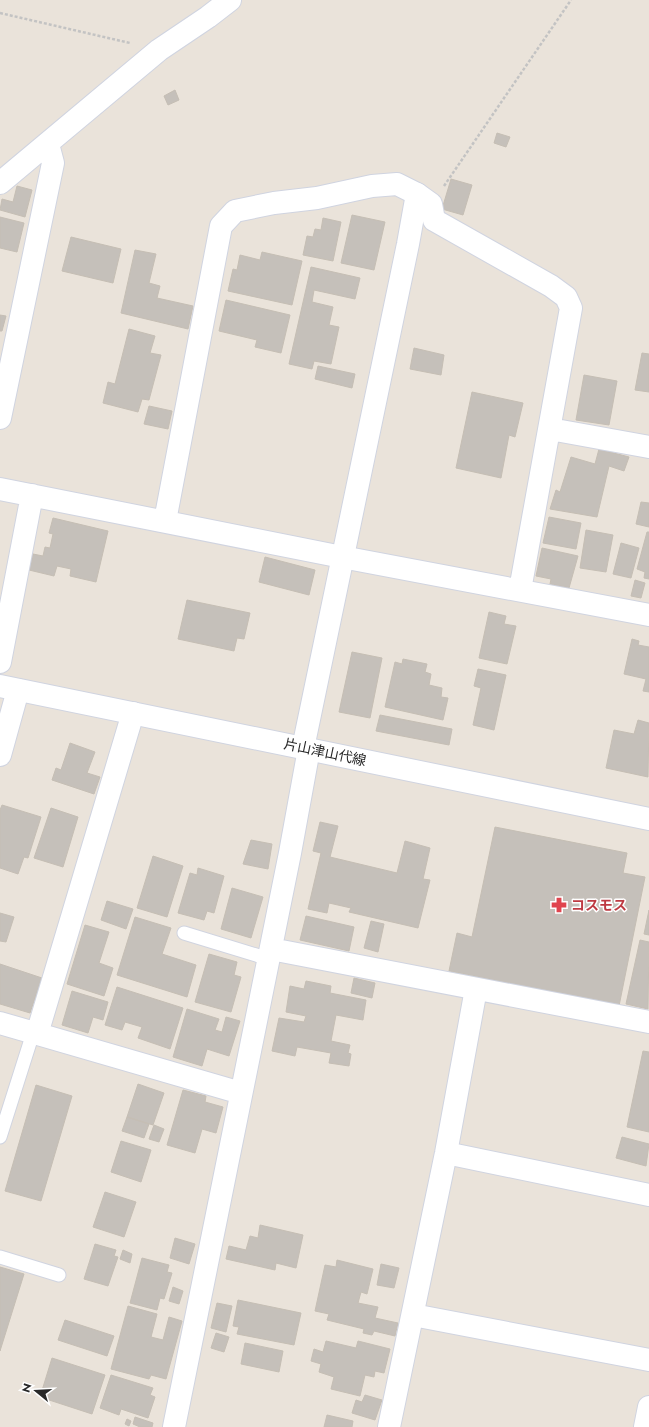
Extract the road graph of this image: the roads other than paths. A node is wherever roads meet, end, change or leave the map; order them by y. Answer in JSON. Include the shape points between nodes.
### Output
{"nodes":[{"id":1,"x":230,"y":0,"type":"edge"},
{"id":2,"x":48,"y":144,"type":"junction"},
{"id":3,"x":0,"y":183,"type":"edge"},
{"id":4,"x":424,"y":199,"type":"junction"},
{"id":5,"x":0,"y":418,"type":"edge"},
{"id":6,"x":550,"y":429,"type":"junction"},
{"id":7,"x":649,"y":447,"type":"edge"},
{"id":8,"x":0,"y":488,"type":"edge"},
{"id":9,"x":32,"y":495,"type":"junction"},
{"id":10,"x":165,"y":521,"type":"junction"},
{"id":11,"x":342,"y":557,"type":"junction"},
{"id":12,"x":520,"y":590,"type":"junction"},
{"id":13,"x":649,"y":615,"type":"edge"},
{"id":14,"x":0,"y":662,"type":"edge"},
{"id":15,"x":9,"y":688,"type":"edge"},
{"id":16,"x":133,"y":713,"type":"junction"},
{"id":17,"x":306,"y":749,"type":"junction"},
{"id":18,"x":0,"y":755,"type":"edge"},
{"id":19,"x":649,"y":819,"type":"edge"},
{"id":20,"x":184,"y":933,"type":"dead end"},
{"id":21,"x":270,"y":954,"type":"junction"},
{"id":22,"x":476,"y":989,"type":"junction"},
{"id":23,"x":649,"y":1022,"type":"edge"},
{"id":24,"x":0,"y":1023,"type":"edge"},
{"id":25,"x":35,"y":1034,"type":"junction"},
{"id":26,"x":241,"y":1093,"type":"junction"},
{"id":27,"x":0,"y":1137,"type":"edge"},
{"id":28,"x":446,"y":1153,"type":"junction"},
{"id":29,"x":649,"y":1195,"type":"edge"},
{"id":30,"x":0,"y":1257,"type":"edge"},
{"id":31,"x":59,"y":1275,"type":"dead end"},
{"id":32,"x":413,"y":1315,"type":"junction"},
{"id":33,"x":649,"y":1360,"type":"edge"},
{"id":34,"x":649,"y":1407,"type":"edge"},
{"id":35,"x":174,"y":1427,"type":"edge"},
{"id":36,"x":389,"y":1427,"type":"edge"},
{"id":37,"x":645,"y":1427,"type":"edge"}],
"edges":[{"from":1,"to":2,"type":"street","via":[[159,50]]},
{"from":2,"to":3,"type":"street"},
{"from":2,"to":5,"type":"street","via":[[53,162]]},
{"from":4,"to":6,"type":"street","via":[[434,220],[566,297],[571,308]]},
{"from":4,"to":10,"type":"street","via":[[397,184],[372,186],[235,211],[221,226]]},
{"from":4,"to":11,"type":"street","via":[[408,244]]},
{"from":6,"to":7,"type":"street"},
{"from":6,"to":12,"type":"street"},
{"from":8,"to":9,"type":"street"},
{"from":9,"to":10,"type":"street"},
{"from":9,"to":14,"type":"street"},
{"from":10,"to":11,"type":"street"},
{"from":11,"to":12,"type":"street"},
{"from":11,"to":17,"type":"street"},
{"from":12,"to":13,"type":"street"},
{"from":15,"to":16,"type":"street","name":"片山津山代線"},
{"from":15,"to":18,"type":"street"},
{"from":16,"to":17,"type":"street","name":"片山津山代線"},
{"from":16,"to":25,"type":"street"},
{"from":17,"to":19,"type":"street","name":"片山津山代線"},
{"from":17,"to":21,"type":"street"},
{"from":20,"to":21,"type":"lane"},
{"from":21,"to":22,"type":"street"},
{"from":21,"to":26,"type":"street"},
{"from":22,"to":23,"type":"street"},
{"from":22,"to":28,"type":"street"},
{"from":24,"to":25,"type":"street"},
{"from":25,"to":26,"type":"street"},
{"from":25,"to":27,"type":"lane"},
{"from":26,"to":35,"type":"street"},
{"from":28,"to":29,"type":"street"},
{"from":28,"to":32,"type":"street"},
{"from":30,"to":31,"type":"lane"},
{"from":32,"to":33,"type":"street"},
{"from":32,"to":36,"type":"street"},
{"from":34,"to":37,"type":"street"}]}
